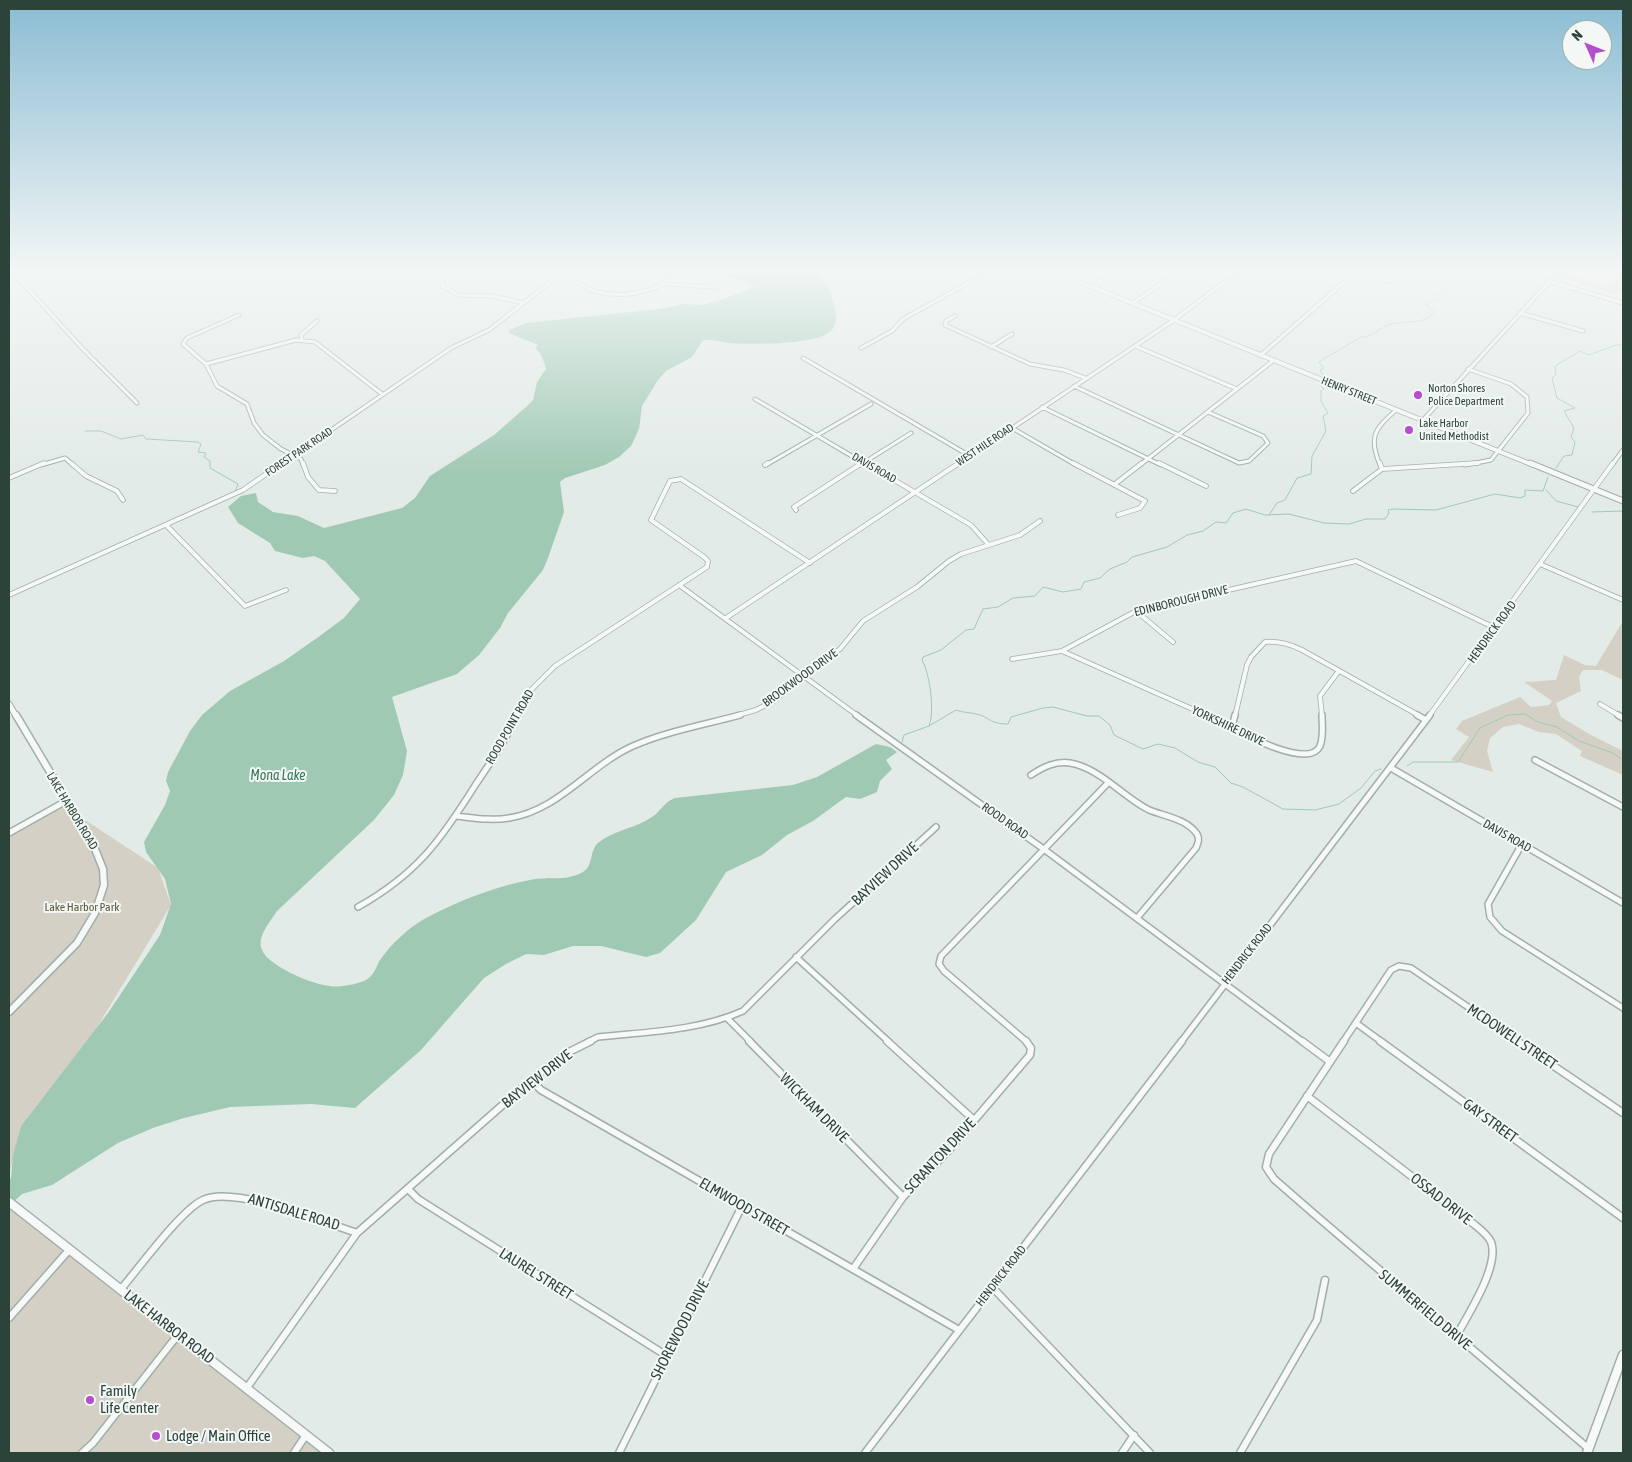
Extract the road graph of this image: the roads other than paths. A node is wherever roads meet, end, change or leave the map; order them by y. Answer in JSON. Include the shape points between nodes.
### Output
{"nodes":[{"id":1,"x":72,"y":337,"type":"edge"},
{"id":2,"x":190,"y":337,"type":"edge"},
{"id":3,"x":473,"y":337,"type":"edge"},
{"id":4,"x":881,"y":337,"type":"edge"},
{"id":5,"x":971,"y":337,"type":"edge"},
{"id":6,"x":1007,"y":337,"type":"edge"},
{"id":7,"x":1148,"y":337,"type":"edge"},
{"id":8,"x":1217,"y":337,"type":"edge"},
{"id":9,"x":1281,"y":337,"type":"edge"},
{"id":10,"x":1498,"y":337,"type":"edge"},
{"id":11,"x":302,"y":340,"type":"joint"},
{"id":12,"x":992,"y":346,"type":"junction"},
{"id":13,"x":1135,"y":346,"type":"junction"},
{"id":14,"x":861,"y":348,"type":"dead end"},
{"id":15,"x":1261,"y":355,"type":"junction"},
{"id":16,"x":803,"y":358,"type":"dead end"},
{"id":17,"x":1274,"y":360,"type":"junction"},
{"id":18,"x":206,"y":364,"type":"junction"},
{"id":19,"x":1468,"y":369,"type":"junction"},
{"id":20,"x":1086,"y":378,"type":"junction"},
{"id":21,"x":1074,"y":386,"type":"junction"},
{"id":22,"x":1237,"y":389,"type":"junction"},
{"id":23,"x":382,"y":394,"type":"junction"},
{"id":24,"x":755,"y":399,"type":"dead end"},
{"id":25,"x":137,"y":403,"type":"dead end"},
{"id":26,"x":871,"y":404,"type":"dead end"},
{"id":27,"x":1042,"y":407,"type":"junction"},
{"id":28,"x":1396,"y":410,"type":"junction"},
{"id":29,"x":1208,"y":412,"type":"junction"},
{"id":30,"x":1423,"y":420,"type":"junction"},
{"id":31,"x":1012,"y":428,"type":"junction"},
{"id":32,"x":911,"y":433,"type":"dead end"},
{"id":33,"x":817,"y":435,"type":"junction"},
{"id":34,"x":1179,"y":435,"type":"junction"},
{"id":35,"x":1623,"y":450,"type":"edge"},
{"id":36,"x":1500,"y":451,"type":"junction"},
{"id":37,"x":292,"y":456,"type":"junction"},
{"id":38,"x":970,"y":456,"type":"junction"},
{"id":39,"x":1148,"y":459,"type":"junction"},
{"id":40,"x":865,"y":462,"type":"junction"},
{"id":41,"x":765,"y":465,"type":"dead end"},
{"id":42,"x":1382,"y":470,"type":"junction"},
{"id":43,"x":9,"y":478,"type":"edge"},
{"id":44,"x":1115,"y":484,"type":"junction"},
{"id":45,"x":1206,"y":486,"type":"dead end"},
{"id":46,"x":1595,"y":489,"type":"junction"},
{"id":47,"x":1353,"y":491,"type":"dead end"},
{"id":48,"x":336,"y":492,"type":"dead end"},
{"id":49,"x":916,"y":492,"type":"junction"},
{"id":50,"x":122,"y":500,"type":"dead end"},
{"id":51,"x":1623,"y":501,"type":"edge"},
{"id":52,"x":796,"y":510,"type":"dead end"},
{"id":53,"x":1118,"y":516,"type":"dead end"},
{"id":54,"x":1040,"y":521,"type":"dead end"},
{"id":55,"x":167,"y":526,"type":"junction"},
{"id":56,"x":988,"y":544,"type":"junction"},
{"id":57,"x":810,"y":562,"type":"junction"},
{"id":58,"x":1540,"y":564,"type":"junction"},
{"id":59,"x":680,"y":585,"type":"junction"},
{"id":60,"x":286,"y":590,"type":"dead end"},
{"id":61,"x":9,"y":595,"type":"edge"},
{"id":62,"x":1623,"y":600,"type":"edge"},
{"id":63,"x":1136,"y":611,"type":"junction"},
{"id":64,"x":726,"y":618,"type":"junction"},
{"id":65,"x":1495,"y":628,"type":"junction"},
{"id":66,"x":1173,"y":642,"type":"dead end"},
{"id":67,"x":1062,"y":651,"type":"junction"},
{"id":68,"x":1012,"y":660,"type":"dead end"},
{"id":69,"x":1338,"y":672,"type":"junction"},
{"id":70,"x":805,"y":677,"type":"junction"},
{"id":71,"x":9,"y":704,"type":"edge"},
{"id":72,"x":1600,"y":704,"type":"dead end"},
{"id":73,"x":1623,"y":718,"type":"edge"},
{"id":74,"x":1426,"y":720,"type":"junction"},
{"id":75,"x":1232,"y":726,"type":"junction"},
{"id":76,"x":1535,"y":760,"type":"dead end"},
{"id":77,"x":1391,"y":768,"type":"junction"},
{"id":78,"x":1031,"y":776,"type":"dead end"},
{"id":79,"x":1108,"y":783,"type":"junction"},
{"id":80,"x":66,"y":801,"type":"junction"},
{"id":81,"x":1623,"y":807,"type":"edge"},
{"id":82,"x":456,"y":816,"type":"junction"},
{"id":83,"x":936,"y":827,"type":"dead end"},
{"id":84,"x":9,"y":833,"type":"edge"},
{"id":85,"x":1522,"y":844,"type":"junction"},
{"id":86,"x":1045,"y":850,"type":"junction"},
{"id":87,"x":1623,"y":903,"type":"edge"},
{"id":88,"x":358,"y":907,"type":"dead end"},
{"id":89,"x":1137,"y":918,"type":"junction"},
{"id":90,"x":796,"y":957,"type":"junction"},
{"id":91,"x":1225,"y":984,"type":"junction"},
{"id":92,"x":1623,"y":1008,"type":"edge"},
{"id":93,"x":9,"y":1012,"type":"edge"},
{"id":94,"x":727,"y":1018,"type":"junction"},
{"id":95,"x":1356,"y":1024,"type":"junction"},
{"id":96,"x":1329,"y":1061,"type":"junction"},
{"id":97,"x":531,"y":1080,"type":"junction"},
{"id":98,"x":1307,"y":1096,"type":"junction"},
{"id":99,"x":1623,"y":1113,"type":"edge"},
{"id":100,"x":974,"y":1120,"type":"junction"},
{"id":101,"x":408,"y":1189,"type":"junction"},
{"id":102,"x":903,"y":1197,"type":"junction"},
{"id":103,"x":11,"y":1204,"type":"edge"},
{"id":104,"x":742,"y":1206,"type":"junction"},
{"id":105,"x":1623,"y":1218,"type":"edge"},
{"id":106,"x":357,"y":1233,"type":"junction"},
{"id":107,"x":69,"y":1250,"type":"junction"},
{"id":108,"x":854,"y":1269,"type":"junction"},
{"id":109,"x":1325,"y":1280,"type":"dead end"},
{"id":110,"x":992,"y":1287,"type":"junction"},
{"id":111,"x":121,"y":1289,"type":"junction"},
{"id":112,"x":9,"y":1318,"type":"edge"},
{"id":113,"x":960,"y":1330,"type":"junction"},
{"id":114,"x":1457,"y":1335,"type":"junction"},
{"id":115,"x":177,"y":1336,"type":"junction"},
{"id":116,"x":1623,"y":1355,"type":"edge"},
{"id":117,"x":667,"y":1356,"type":"junction"},
{"id":118,"x":246,"y":1390,"type":"junction"},
{"id":119,"x":1134,"y":1434,"type":"junction"},
{"id":120,"x":306,"y":1435,"type":"junction"},
{"id":121,"x":1588,"y":1451,"type":"edge"},
{"id":122,"x":82,"y":1453,"type":"edge"},
{"id":123,"x":294,"y":1453,"type":"edge"},
{"id":124,"x":329,"y":1453,"type":"edge"},
{"id":125,"x":619,"y":1453,"type":"edge"},
{"id":126,"x":865,"y":1453,"type":"edge"},
{"id":127,"x":1122,"y":1453,"type":"edge"},
{"id":128,"x":1150,"y":1453,"type":"edge"},
{"id":129,"x":1240,"y":1453,"type":"edge"}],
"edges":[{"from":1,"to":25,"type":"street"},
{"from":2,"to":18,"type":"street","via":[[183,344]]},
{"from":3,"to":23,"type":"street","name":"FOREST PARK ROAD","via":[[453,346]]},
{"from":4,"to":14,"type":"street"},
{"from":5,"to":12,"type":"street"},
{"from":6,"to":12,"type":"street"},
{"from":7,"to":13,"type":"street","name":"WEST HILE ROAD"},
{"from":8,"to":15,"type":"street","name":"HENRY STREET"},
{"from":9,"to":15,"type":"street"},
{"from":10,"to":19,"type":"street"},
{"from":11,"to":18,"type":"street"},
{"from":11,"to":23,"type":"street","via":[[315,342]]},
{"from":12,"to":20,"type":"street","via":[[1030,364]]},
{"from":13,"to":20,"type":"street","name":"WEST HILE ROAD"},
{"from":13,"to":22,"type":"street"},
{"from":15,"to":17,"type":"street","name":"HENRY STREET"},
{"from":16,"to":38,"type":"street"},
{"from":17,"to":22,"type":"street"},
{"from":17,"to":28,"type":"street","name":"HENRY STREET"},
{"from":18,"to":37,"type":"street","via":[[217,386],[247,404],[260,431]]},
{"from":19,"to":30,"type":"street"},
{"from":19,"to":36,"type":"street","via":[[1511,384],[1527,397],[1528,413]]},
{"from":20,"to":21,"type":"street","name":"WEST HILE ROAD"},
{"from":21,"to":27,"type":"street","name":"WEST HILE ROAD"},
{"from":21,"to":34,"type":"street"},
{"from":22,"to":29,"type":"street"},
{"from":23,"to":37,"type":"street","name":"FOREST PARK ROAD"},
{"from":24,"to":33,"type":"street","name":"DAVIS ROAD"},
{"from":26,"to":33,"type":"street"},
{"from":27,"to":31,"type":"street","name":"WEST HILE ROAD"},
{"from":27,"to":39,"type":"street"},
{"from":28,"to":30,"type":"street","name":"HENRY STREET"},
{"from":28,"to":42,"type":"street","via":[[1374,431],[1372,438],[1373,450]]},
{"from":29,"to":34,"type":"street"},
{"from":29,"to":34,"type":"street","via":[[1268,440],[1266,445],[1243,463]]},
{"from":30,"to":36,"type":"street","name":"HENRY STREET"},
{"from":31,"to":38,"type":"street","name":"WEST HILE ROAD"},
{"from":31,"to":44,"type":"street"},
{"from":32,"to":40,"type":"street"},
{"from":33,"to":40,"type":"street","name":"DAVIS ROAD"},
{"from":33,"to":41,"type":"street"},
{"from":34,"to":39,"type":"street"},
{"from":35,"to":46,"type":"street","name":"HENDRICK ROAD"},
{"from":36,"to":42,"type":"street","via":[[1491,460],[1475,464]]},
{"from":36,"to":46,"type":"street","name":"HENRY STREET"},
{"from":37,"to":48,"type":"street","via":[[301,459],[308,477],[319,490]]},
{"from":37,"to":55,"type":"street","name":"FOREST PARK ROAD","via":[[230,498]]},
{"from":38,"to":49,"type":"street","name":"WEST HILE ROAD"},
{"from":39,"to":44,"type":"street"},
{"from":39,"to":45,"type":"street"},
{"from":40,"to":49,"type":"street","name":"DAVIS ROAD"},
{"from":40,"to":52,"type":"street","via":[[804,499],[794,507]]},
{"from":42,"to":47,"type":"street"},
{"from":43,"to":50,"type":"street","via":[[65,458],[82,474],[117,491]]},
{"from":44,"to":53,"type":"street","via":[[1144,501],[1140,508]]},
{"from":46,"to":51,"type":"street","name":"HENRY STREET"},
{"from":46,"to":58,"type":"street","name":"HENDRICK ROAD"},
{"from":49,"to":56,"type":"street","name":"DAVIS ROAD","via":[[974,527]]},
{"from":49,"to":57,"type":"street","name":"WEST HILE ROAD"},
{"from":54,"to":56,"type":"street","name":"BROOKWOOD DRIVE","via":[[1020,535]]},
{"from":55,"to":60,"type":"street","via":[[245,606]]},
{"from":55,"to":61,"type":"street","name":"FOREST PARK ROAD"},
{"from":56,"to":70,"type":"street","name":"BROOKWOOD DRIVE","via":[[961,554],[917,587],[864,620],[840,649]]},
{"from":57,"to":59,"type":"street","name":"ROOD POINT ROAD","via":[[681,479],[676,479],[667,485],[651,520],[708,561],[707,568]]},
{"from":57,"to":64,"type":"street","name":"WEST HILE ROAD"},
{"from":58,"to":62,"type":"street"},
{"from":58,"to":65,"type":"street","name":"HENDRICK ROAD"},
{"from":59,"to":64,"type":"street","name":"ROOD ROAD"},
{"from":59,"to":82,"type":"street","name":"ROOD POINT ROAD","via":[[555,666],[536,682]]},
{"from":63,"to":65,"type":"street","name":"EDINBOROUGH DRIVE","via":[[1356,560]]},
{"from":63,"to":66,"type":"street"},
{"from":63,"to":67,"type":"street","name":"EDINBOROUGH DRIVE"},
{"from":64,"to":70,"type":"street","name":"ROOD ROAD"},
{"from":65,"to":74,"type":"street","name":"HENDRICK ROAD"},
{"from":67,"to":68,"type":"street","name":"EDINBOROUGH DRIVE"},
{"from":67,"to":75,"type":"street","name":"YORKSHIRE DRIVE"},
{"from":69,"to":74,"type":"street"},
{"from":69,"to":75,"type":"street","via":[[1288,644],[1265,642],[1250,657]]},
{"from":69,"to":75,"type":"street","name":"YORKSHIRE DRIVE","via":[[1320,696],[1322,740],[1312,754],[1285,752]]},
{"from":70,"to":82,"type":"street","name":"BROOKWOOD DRIVE","via":[[756,710],[632,746],[540,808],[517,817],[492,820]]},
{"from":70,"to":86,"type":"street","name":"ROOD ROAD"},
{"from":71,"to":80,"type":"street","name":"LAKE HARBOR ROAD"},
{"from":72,"to":73,"type":"street"},
{"from":74,"to":77,"type":"street","name":"HENDRICK ROAD"},
{"from":76,"to":81,"type":"street"},
{"from":77,"to":85,"type":"street","name":"DAVIS ROAD"},
{"from":77,"to":91,"type":"street","name":"HENDRICK ROAD"},
{"from":78,"to":79,"type":"street","via":[[1044,766],[1058,762],[1073,763]]},
{"from":79,"to":86,"type":"street"},
{"from":79,"to":89,"type":"street","via":[[1148,809],[1186,824],[1197,834],[1199,841]]},
{"from":80,"to":84,"type":"street"},
{"from":80,"to":93,"type":"street","name":"LAKE HARBOR ROAD","via":[[100,857],[103,869],[101,899],[77,943]]},
{"from":82,"to":88,"type":"street","name":"ROOD POINT ROAD","via":[[427,857],[382,893]]},
{"from":83,"to":90,"type":"street","name":"BAYVIEW DRIVE"},
{"from":85,"to":87,"type":"street","name":"DAVIS ROAD"},
{"from":85,"to":92,"type":"street","via":[[1488,904],[1490,917],[1502,930]]},
{"from":86,"to":89,"type":"street","name":"ROOD ROAD"},
{"from":86,"to":100,"type":"street","name":"SCRANTON DRIVE","via":[[941,956],[939,964],[944,971],[1026,1040],[1031,1048],[1030,1055]]},
{"from":89,"to":91,"type":"street","name":"ROOD ROAD"},
{"from":90,"to":94,"type":"street","name":"BAYVIEW DRIVE","via":[[758,998]]},
{"from":90,"to":100,"type":"street"},
{"from":91,"to":96,"type":"street","name":"ROOD ROAD"},
{"from":91,"to":110,"type":"street","name":"HENDRICK ROAD"},
{"from":94,"to":97,"type":"street","name":"BAYVIEW DRIVE","via":[[677,1029],[598,1037],[567,1053]]},
{"from":94,"to":102,"type":"street","name":"WICKHAM DRIVE"},
{"from":95,"to":96,"type":"street"},
{"from":95,"to":99,"type":"street","name":"MCDOWELL STREET","via":[[1391,970],[1399,966],[1411,968]]},
{"from":95,"to":105,"type":"street","name":"GAY STREET"},
{"from":96,"to":98,"type":"street"},
{"from":97,"to":101,"type":"street","name":"BAYVIEW DRIVE"},
{"from":97,"to":104,"type":"street","name":"ELMWOOD STREET","via":[[541,1090]]},
{"from":98,"to":114,"type":"street","name":"OSSAD DRIVE","via":[[1464,1216],[1490,1242],[1494,1255],[1490,1267]]},
{"from":98,"to":114,"type":"street","name":"SUMMERFIELD DRIVE","via":[[1269,1154],[1266,1167],[1274,1179],[1354,1250]]},
{"from":100,"to":102,"type":"street","name":"SCRANTON DRIVE"},
{"from":101,"to":106,"type":"street","name":"BAYVIEW DRIVE"},
{"from":101,"to":117,"type":"street","name":"LAUREL STREET","via":[[418,1199]]},
{"from":102,"to":108,"type":"street","name":"SCRANTON DRIVE"},
{"from":103,"to":107,"type":"street","name":"LAKE HARBOR ROAD"},
{"from":104,"to":108,"type":"street","name":"ELMWOOD STREET"},
{"from":104,"to":117,"type":"street","name":"SHOREWOOD DRIVE"},
{"from":106,"to":111,"type":"street","name":"ANTISDALE ROAD","via":[[244,1197],[204,1199],[189,1208]]},
{"from":106,"to":118,"type":"street","name":"BAYVIEW DRIVE"},
{"from":107,"to":111,"type":"street","name":"LAKE HARBOR ROAD"},
{"from":107,"to":112,"type":"street"},
{"from":108,"to":113,"type":"street","name":"ELMWOOD STREET"},
{"from":109,"to":129,"type":"street","via":[[1317,1320]]},
{"from":110,"to":113,"type":"street","name":"HENDRICK ROAD"},
{"from":110,"to":119,"type":"street"},
{"from":111,"to":115,"type":"street","name":"LAKE HARBOR ROAD"},
{"from":113,"to":126,"type":"street","name":"HENDRICK ROAD"},
{"from":114,"to":121,"type":"street","name":"SUMMERFIELD DRIVE"},
{"from":115,"to":118,"type":"street","name":"LAKE HARBOR ROAD"},
{"from":115,"to":122,"type":"street"},
{"from":116,"to":121,"type":"street"},
{"from":117,"to":125,"type":"street","name":"SHOREWOOD DRIVE"},
{"from":118,"to":120,"type":"street","name":"LAKE HARBOR ROAD"},
{"from":119,"to":127,"type":"street"},
{"from":119,"to":128,"type":"street"},
{"from":120,"to":123,"type":"street"},
{"from":120,"to":124,"type":"street","name":"LAKE HARBOR ROAD"}]}
